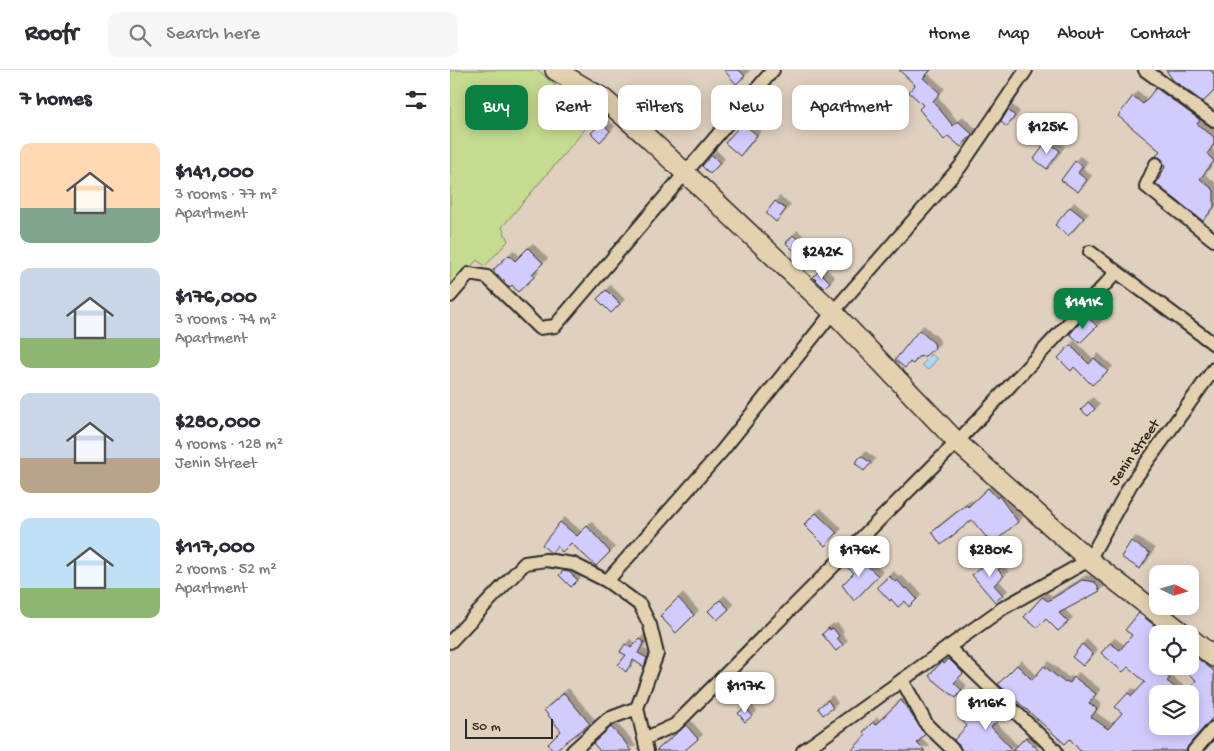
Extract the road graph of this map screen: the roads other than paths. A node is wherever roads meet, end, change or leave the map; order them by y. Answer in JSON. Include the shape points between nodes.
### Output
{"nodes":[{"id":1,"x":555,"y":70,"type":"edge"},
{"id":2,"x":773,"y":70,"type":"edge"},
{"id":3,"x":1026,"y":70,"type":"edge"},
{"id":4,"x":1144,"y":70,"type":"edge"},
{"id":5,"x":1214,"y":120,"type":"edge"},
{"id":6,"x":1156,"y":164,"type":"dead end"},
{"id":7,"x":685,"y":172,"type":"junction"},
{"id":8,"x":1214,"y":240,"type":"edge"},
{"id":9,"x":1090,"y":252,"type":"dead end"},
{"id":10,"x":1116,"y":273,"type":"junction"},
{"id":11,"x":450,"y":296,"type":"edge"},
{"id":12,"x":833,"y":312,"type":"junction"},
{"id":13,"x":1214,"y":344,"type":"edge"},
{"id":14,"x":1214,"y":369,"type":"edge"},
{"id":15,"x":958,"y":442,"type":"junction"},
{"id":16,"x":1089,"y":560,"type":"junction"},
{"id":17,"x":607,"y":581,"type":"junction"},
{"id":18,"x":1172,"y":625,"type":"edge"},
{"id":19,"x":450,"y":642,"type":"edge"},
{"id":20,"x":1199,"y":645,"type":"edge"},
{"id":21,"x":948,"y":647,"type":"junction"},
{"id":22,"x":1214,"y":657,"type":"edge"},
{"id":23,"x":902,"y":680,"type":"junction"},
{"id":24,"x":637,"y":708,"type":"junction"},
{"id":25,"x":1214,"y":728,"type":"edge"},
{"id":26,"x":646,"y":745,"type":"edge"},
{"id":27,"x":573,"y":751,"type":"edge"},
{"id":28,"x":803,"y":751,"type":"edge"},
{"id":29,"x":954,"y":751,"type":"edge"},
{"id":30,"x":1056,"y":751,"type":"edge"},
{"id":31,"x":1194,"y":751,"type":"edge"}],
"edges":[{"from":1,"to":7,"type":"street","via":[[604,99]]},
{"from":2,"to":7,"type":"street"},
{"from":3,"to":12,"type":"street","via":[[960,167]]},
{"from":4,"to":5,"type":"street"},
{"from":6,"to":8,"type":"street","via":[[1146,186]]},
{"from":7,"to":11,"type":"street","via":[[555,326],[539,328],[487,277],[469,274]]},
{"from":7,"to":12,"type":"street"},
{"from":9,"to":10,"type":"street"},
{"from":10,"to":13,"type":"street"},
{"from":10,"to":15,"type":"street"},
{"from":12,"to":15,"type":"street"},
{"from":12,"to":17,"type":"street","via":[[722,450]]},
{"from":14,"to":16,"type":"street","name":"Jenin Street","via":[[1131,484]]},
{"from":15,"to":16,"type":"street"},
{"from":15,"to":26,"type":"street","via":[[675,725]]},
{"from":16,"to":18,"type":"street"},
{"from":16,"to":21,"type":"street","via":[[1003,608]]},
{"from":17,"to":19,"type":"street","via":[[573,564],[546,560],[525,563]]},
{"from":17,"to":24,"type":"street","via":[[640,605],[650,624],[657,654]]},
{"from":20,"to":22,"type":"street"},
{"from":21,"to":23,"type":"street"},
{"from":21,"to":30,"type":"street"},
{"from":23,"to":28,"type":"street"},
{"from":23,"to":29,"type":"street","via":[[927,725]]},
{"from":24,"to":26,"type":"street"},
{"from":24,"to":27,"type":"street","via":[[608,719]]},
{"from":25,"to":31,"type":"street"}]}
